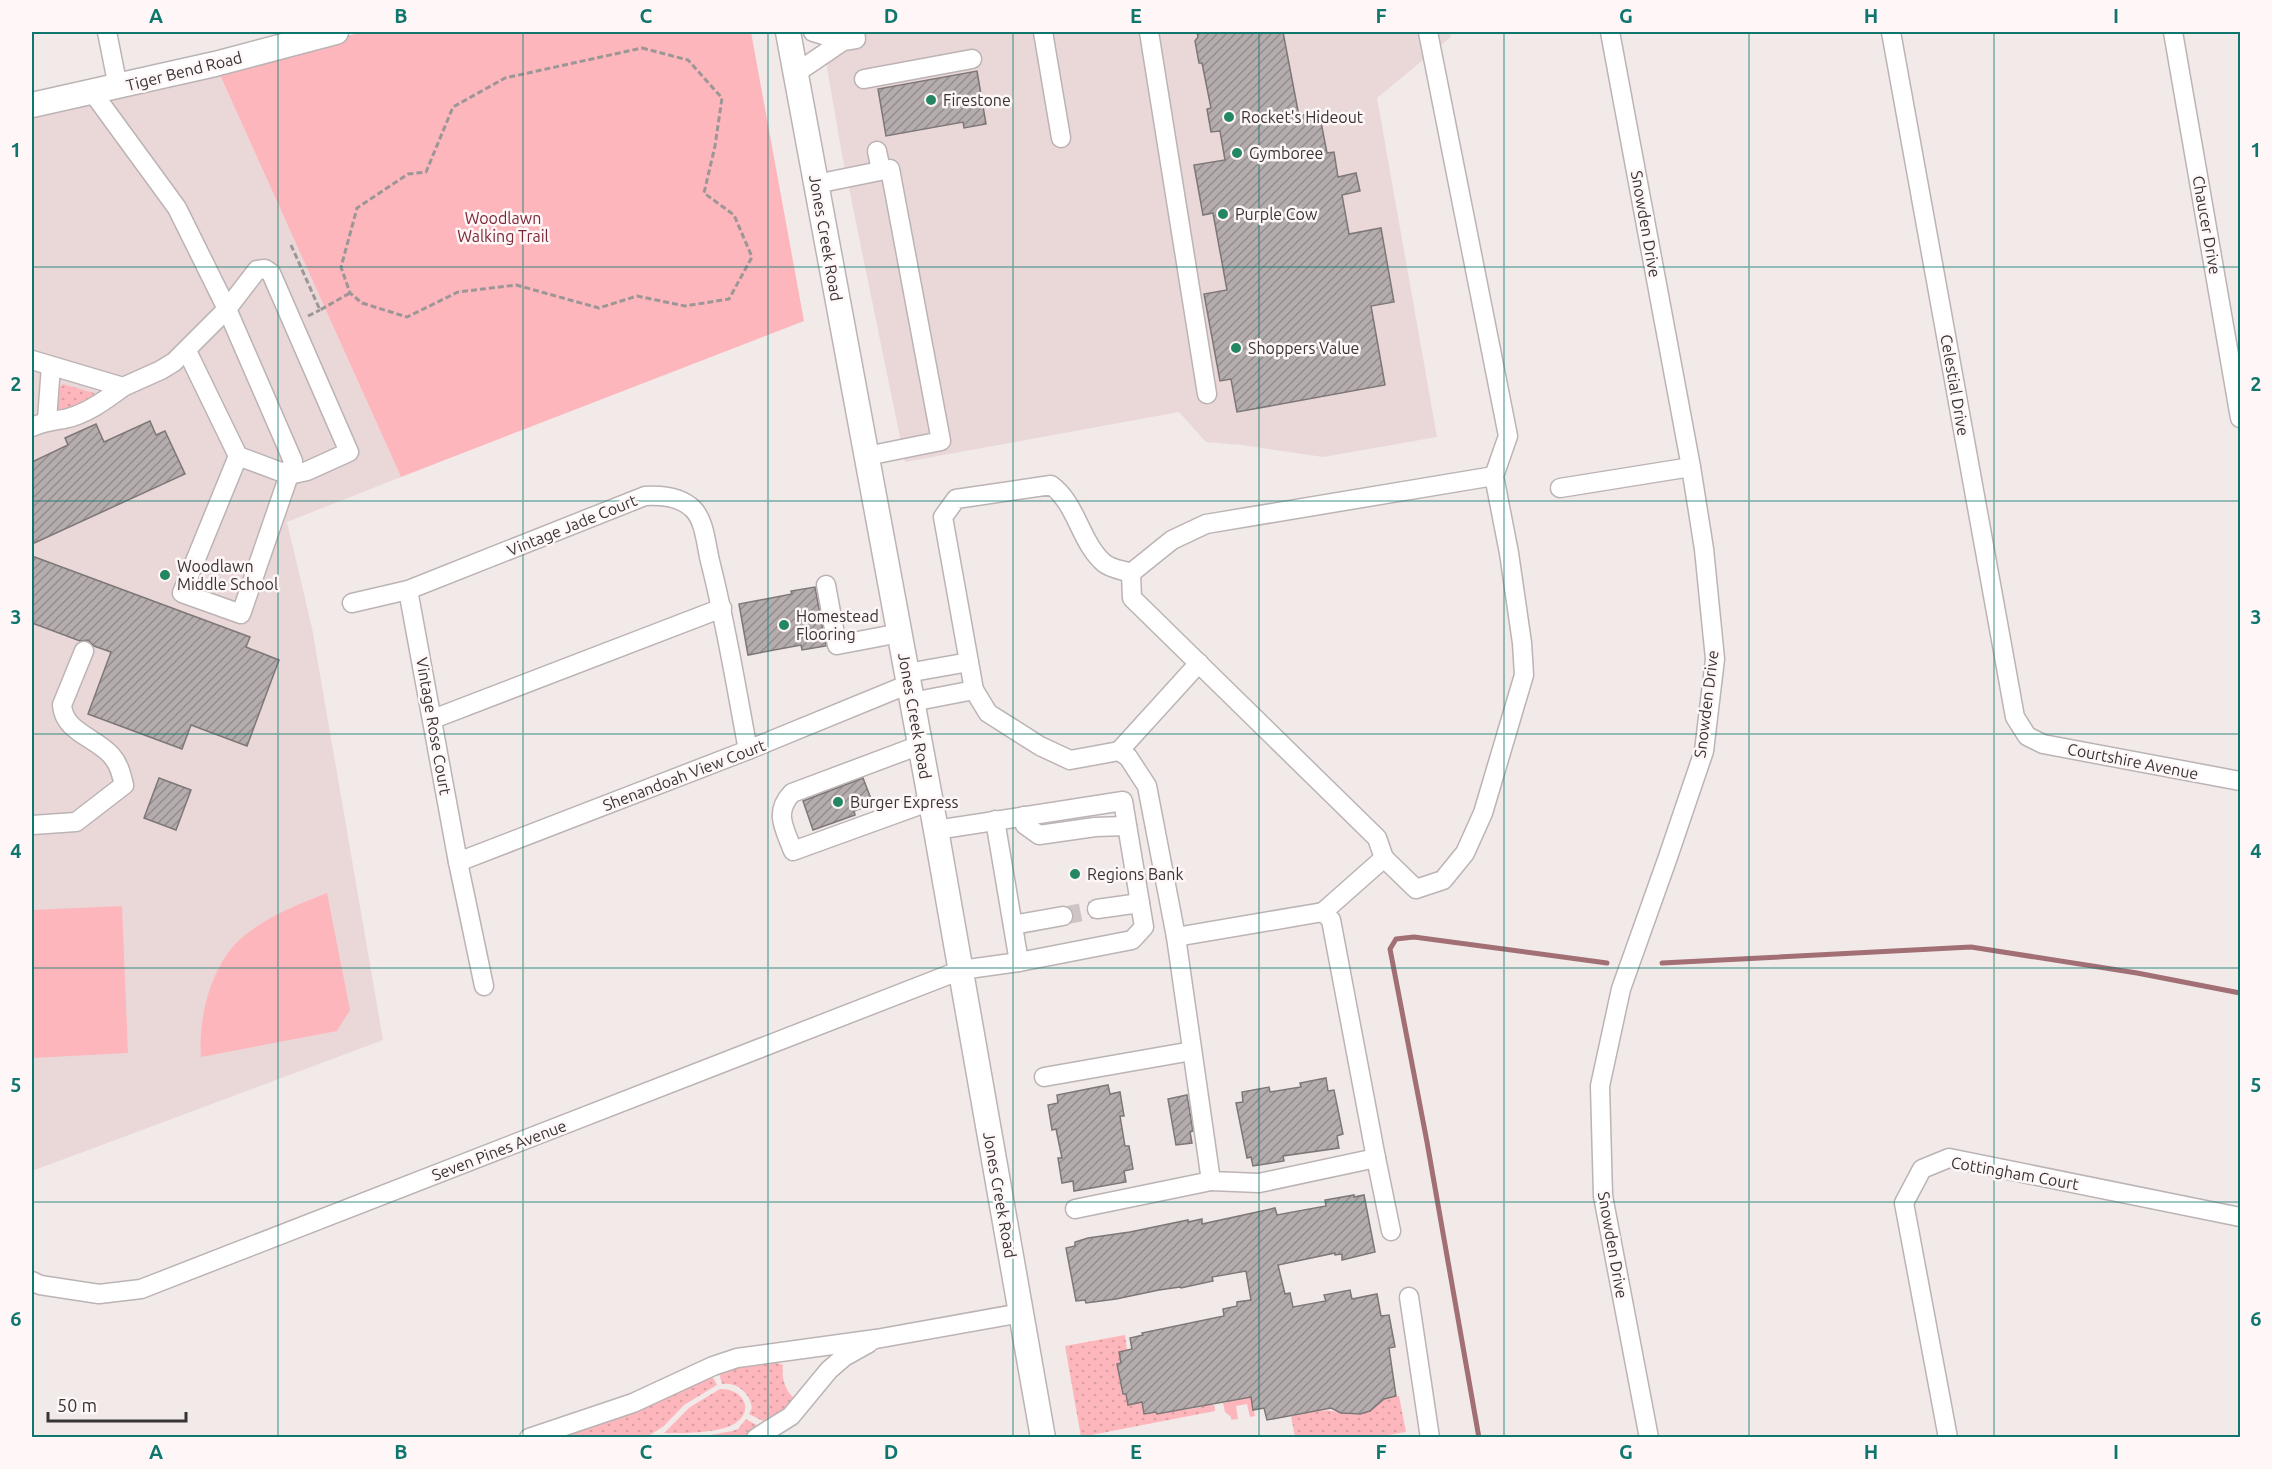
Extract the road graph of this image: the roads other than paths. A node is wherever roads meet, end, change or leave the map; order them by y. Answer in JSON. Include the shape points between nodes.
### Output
{"nodes":[{"id":1,"x":107,"y":32,"type":"edge"},
{"id":2,"x":336,"y":32,"type":"edge"},
{"id":3,"x":788,"y":32,"type":"edge"},
{"id":4,"x":813,"y":32,"type":"edge"},
{"id":5,"x":1043,"y":32,"type":"edge"},
{"id":6,"x":1149,"y":32,"type":"edge"},
{"id":7,"x":1610,"y":32,"type":"edge"},
{"id":8,"x":1891,"y":32,"type":"edge"},
{"id":9,"x":2173,"y":32,"type":"edge"},
{"id":10,"x":1429,"y":34,"type":"edge"},
{"id":11,"x":849,"y":36,"type":"edge"},
{"id":12,"x":972,"y":59,"type":"dead end"},
{"id":13,"x":796,"y":72,"type":"junction"},
{"id":14,"x":864,"y":79,"type":"dead end"},
{"id":15,"x":118,"y":87,"type":"junction"},
{"id":16,"x":93,"y":93,"type":"junction"},
{"id":17,"x":32,"y":105,"type":"edge"},
{"id":18,"x":1061,"y":138,"type":"dead end"},
{"id":19,"x":878,"y":151,"type":"dead end"},
{"id":20,"x":881,"y":170,"type":"junction"},
{"id":21,"x":816,"y":184,"type":"junction"},
{"id":22,"x":227,"y":309,"type":"junction"},
{"id":23,"x":187,"y":351,"type":"junction"},
{"id":24,"x":32,"y":360,"type":"edge"},
{"id":25,"x":51,"y":366,"type":"junction"},
{"id":26,"x":123,"y":387,"type":"junction"},
{"id":27,"x":1207,"y":394,"type":"dead end"},
{"id":28,"x":2241,"y":418,"type":"edge"},
{"id":29,"x":39,"y":424,"type":"edge"},
{"id":30,"x":238,"y":456,"type":"junction"},
{"id":31,"x":867,"y":456,"type":"junction"},
{"id":32,"x":1691,"y":467,"type":"junction"},
{"id":33,"x":289,"y":475,"type":"junction"},
{"id":34,"x":1494,"y":476,"type":"junction"},
{"id":35,"x":1560,"y":488,"type":"dead end"},
{"id":36,"x":1131,"y":573,"type":"junction"},
{"id":37,"x":826,"y":585,"type":"dead end"},
{"id":38,"x":408,"y":590,"type":"junction"},
{"id":39,"x":352,"y":603,"type":"dead end"},
{"id":40,"x":722,"y":608,"type":"junction"},
{"id":41,"x":900,"y":633,"type":"junction"},
{"id":42,"x":84,"y":651,"type":"dead end"},
{"id":43,"x":969,"y":662,"type":"junction"},
{"id":44,"x":1199,"y":663,"type":"junction"},
{"id":45,"x":909,"y":687,"type":"junction"},
{"id":46,"x":974,"y":690,"type":"junction"},
{"id":47,"x":433,"y":719,"type":"junction"},
{"id":48,"x":2027,"y":736,"type":"joint"},
{"id":49,"x":920,"y":745,"type":"junction"},
{"id":50,"x":748,"y":750,"type":"junction"},
{"id":51,"x":1119,"y":751,"type":"junction"},
{"id":52,"x":2241,"y":781,"type":"edge"},
{"id":53,"x":931,"y":801,"type":"junction"},
{"id":54,"x":1024,"y":816,"type":"junction"},
{"id":55,"x":995,"y":820,"type":"junction"},
{"id":56,"x":32,"y":825,"type":"edge"},
{"id":57,"x":1127,"y":826,"type":"junction"},
{"id":58,"x":936,"y":830,"type":"junction"},
{"id":59,"x":1383,"y":858,"type":"junction"},
{"id":60,"x":458,"y":862,"type":"junction"},
{"id":61,"x":1140,"y":903,"type":"junction"},
{"id":62,"x":1097,"y":909,"type":"tunnel mouth"},
{"id":63,"x":1323,"y":912,"type":"junction"},
{"id":64,"x":1063,"y":916,"type":"tunnel mouth"},
{"id":65,"x":1013,"y":925,"type":"junction"},
{"id":66,"x":1176,"y":937,"type":"junction"},
{"id":67,"x":1019,"y":962,"type":"junction"},
{"id":68,"x":961,"y":970,"type":"junction"},
{"id":69,"x":484,"y":986,"type":"dead end"},
{"id":70,"x":1192,"y":1051,"type":"junction"},
{"id":71,"x":1044,"y":1077,"type":"dead end"},
{"id":72,"x":1376,"y":1158,"type":"junction"},
{"id":73,"x":1211,"y":1181,"type":"junction"},
{"id":74,"x":1075,"y":1209,"type":"dead end"},
{"id":75,"x":2241,"y":1217,"type":"edge"},
{"id":76,"x":1391,"y":1231,"type":"dead end"},
{"id":77,"x":32,"y":1281,"type":"edge"},
{"id":78,"x":1409,"y":1297,"type":"dead end"},
{"id":79,"x":1021,"y":1313,"type":"junction"},
{"id":80,"x":876,"y":1339,"type":"junction"},
{"id":81,"x":529,"y":1437,"type":"edge"},
{"id":82,"x":756,"y":1437,"type":"edge"},
{"id":83,"x":1043,"y":1437,"type":"edge"},
{"id":84,"x":1430,"y":1437,"type":"edge"},
{"id":85,"x":1649,"y":1437,"type":"edge"},
{"id":86,"x":1948,"y":1437,"type":"edge"}],
"edges":[{"from":1,"to":15,"type":"street"},
{"from":2,"to":15,"type":"main road","name":"Tiger Bend Road"},
{"from":3,"to":13,"type":"main road","name":"Jones Creek Road"},
{"from":4,"to":11,"type":"street"},
{"from":5,"to":18,"type":"street"},
{"from":6,"to":27,"type":"street"},
{"from":7,"to":32,"type":"street","name":"Snowden Drive"},
{"from":8,"to":48,"type":"street","name":"Celestial Drive","via":[[2015,717]]},
{"from":9,"to":28,"type":"street","name":"Chaucer Drive"},
{"from":10,"to":34,"type":"street","via":[[1508,436]]},
{"from":11,"to":13,"type":"street"},
{"from":12,"to":14,"type":"street"},
{"from":13,"to":21,"type":"main road","name":"Jones Creek Road"},
{"from":15,"to":16,"type":"main road","name":"Tiger Bend Road"},
{"from":16,"to":17,"type":"main road","name":"Tiger Bend Road"},
{"from":16,"to":22,"type":"street","via":[[177,208]]},
{"from":19,"to":20,"type":"street"},
{"from":20,"to":21,"type":"street"},
{"from":20,"to":31,"type":"street","via":[[890,169],[941,441]]},
{"from":21,"to":31,"type":"main road","name":"Jones Creek Road"},
{"from":22,"to":23,"type":"street"},
{"from":22,"to":33,"type":"street","via":[[292,457]]},
{"from":22,"to":33,"type":"street","via":[[257,270],[271,273],[349,452]]},
{"from":23,"to":26,"type":"street","via":[[160,370]]},
{"from":23,"to":30,"type":"street"},
{"from":24,"to":25,"type":"street"},
{"from":25,"to":26,"type":"street"},
{"from":25,"to":29,"type":"street"},
{"from":26,"to":29,"type":"street","via":[[105,401],[65,419]]},
{"from":30,"to":33,"type":"street"},
{"from":30,"to":33,"type":"street","via":[[182,593],[241,614]]},
{"from":31,"to":41,"type":"main road","name":"Jones Creek Road"},
{"from":32,"to":35,"type":"street"},
{"from":32,"to":85,"type":"street","name":"Snowden Drive","via":[[1715,659],[1704,751],[1621,989],[1600,1086],[1603,1196]]},
{"from":34,"to":36,"type":"street","via":[[1206,524],[1172,540]]},
{"from":34,"to":59,"type":"street","via":[[1509,553],[1524,675],[1483,813],[1465,853],[1443,880],[1416,889]]},
{"from":36,"to":43,"type":"street","via":[[1106,565],[1087,543],[1062,493],[1051,485],[956,499],[943,517]]},
{"from":36,"to":44,"type":"street","via":[[1132,598]]},
{"from":37,"to":41,"type":"street","via":[[837,645]]},
{"from":38,"to":39,"type":"street","name":"Vintage Jade Court"},
{"from":38,"to":40,"type":"street","name":"Vintage Jade Court","via":[[645,496],[661,495],[693,508],[701,523]]},
{"from":38,"to":47,"type":"street","name":"Vintage Rose Court"},
{"from":40,"to":47,"type":"street"},
{"from":40,"to":50,"type":"street","name":"Vintage Jade Court"},
{"from":41,"to":45,"type":"main road","name":"Jones Creek Road"},
{"from":42,"to":56,"type":"street","via":[[62,705],[63,713],[72,726],[109,752],[120,767],[124,785],[76,822]]},
{"from":43,"to":45,"type":"street"},
{"from":43,"to":46,"type":"street"},
{"from":44,"to":51,"type":"street"},
{"from":44,"to":59,"type":"street","via":[[1377,838]]},
{"from":45,"to":46,"type":"street"},
{"from":45,"to":49,"type":"main road","name":"Jones Creek Road"},
{"from":45,"to":50,"type":"street","name":"Shenandoah View Court"},
{"from":46,"to":51,"type":"street","via":[[988,713],[1070,760]]},
{"from":47,"to":60,"type":"street","name":"Vintage Rose Court"},
{"from":48,"to":52,"type":"street","name":"Courtshire Avenue","via":[[2043,744]]},
{"from":49,"to":53,"type":"main road","name":"Jones Creek Road"},
{"from":49,"to":53,"type":"street","via":[[792,793],[781,807],[782,820],[793,851]]},
{"from":50,"to":60,"type":"street","name":"Shenandoah View Court"},
{"from":51,"to":66,"type":"street","via":[[1128,757],[1147,786]]},
{"from":53,"to":58,"type":"main road","name":"Jones Creek Road"},
{"from":54,"to":55,"type":"street"},
{"from":54,"to":57,"type":"street","via":[[1025,825],[1039,835],[1095,826]]},
{"from":54,"to":57,"type":"street","via":[[1123,801]]},
{"from":55,"to":58,"type":"street"},
{"from":55,"to":65,"type":"street"},
{"from":57,"to":61,"type":"street"},
{"from":58,"to":68,"type":"main road","name":"Jones Creek Road"},
{"from":59,"to":63,"type":"street"},
{"from":60,"to":69,"type":"street","name":"Vintage Rose Court"},
{"from":61,"to":62,"type":"street"},
{"from":61,"to":67,"type":"street","name":"Seven Pines Avenue","via":[[1144,927],[1132,940]]},
{"from":63,"to":66,"type":"street"},
{"from":63,"to":72,"type":"street","via":[[1331,920]]},
{"from":64,"to":65,"type":"street"},
{"from":65,"to":67,"type":"street"},
{"from":66,"to":70,"type":"street"},
{"from":67,"to":68,"type":"street","name":"Seven Pines Avenue"},
{"from":68,"to":77,"type":"street","name":"Seven Pines Avenue","via":[[141,1289],[99,1294]]},
{"from":68,"to":79,"type":"main road","name":"Jones Creek Road"},
{"from":70,"to":71,"type":"street"},
{"from":70,"to":73,"type":"street"},
{"from":72,"to":73,"type":"street","via":[[1259,1183]]},
{"from":72,"to":76,"type":"street"},
{"from":73,"to":74,"type":"street"},
{"from":75,"to":86,"type":"street","name":"Cottingham Court","via":[[1948,1158],[1922,1169],[1904,1203]]},
{"from":78,"to":84,"type":"street"},
{"from":79,"to":80,"type":"street"},
{"from":79,"to":83,"type":"main road","name":"Jones Creek Road"},
{"from":80,"to":81,"type":"street","via":[[737,1358],[633,1403]]},
{"from":80,"to":82,"type":"street","via":[[829,1370],[791,1416]]}]}
